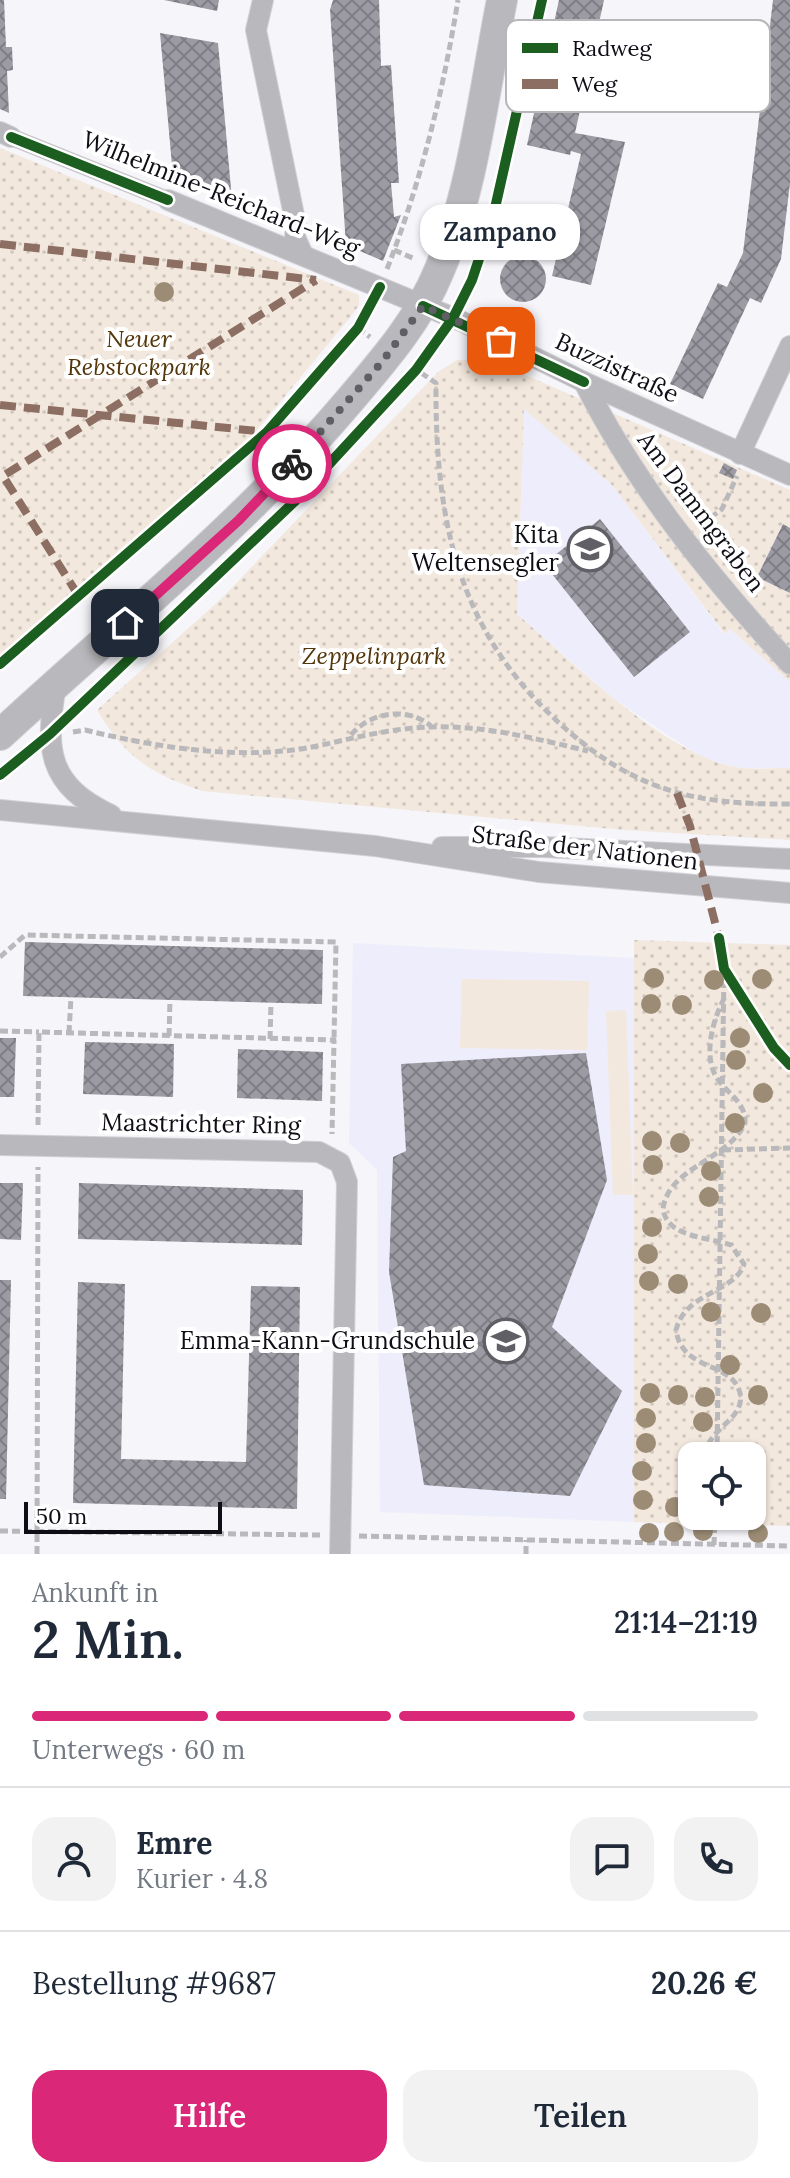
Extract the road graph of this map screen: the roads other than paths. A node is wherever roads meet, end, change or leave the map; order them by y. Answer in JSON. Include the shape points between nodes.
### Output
{"nodes":[{"id":1,"x":263,"y":0,"type":"edge"},
{"id":2,"x":502,"y":0,"type":"edge"},
{"id":3,"x":6,"y":135,"type":"edge"},
{"id":4,"x":168,"y":200,"type":"joint"},
{"id":5,"x":303,"y":255,"type":"junction"},
{"id":6,"x":423,"y":306,"type":"junction"},
{"id":7,"x":790,"y":346,"type":"edge"},
{"id":8,"x":584,"y":382,"type":"junction"},
{"id":9,"x":743,"y":455,"type":"junction"},
{"id":10,"x":790,"y":475,"type":"edge"},
{"id":11,"x":790,"y":664,"type":"edge"},
{"id":12,"x":56,"y":685,"type":"junction"},
{"id":13,"x":0,"y":735,"type":"edge"},
{"id":14,"x":0,"y":810,"type":"edge"},
{"id":15,"x":122,"y":820,"type":"junction"},
{"id":16,"x":375,"y":846,"type":"junction"},
{"id":17,"x":790,"y":859,"type":"edge"},
{"id":18,"x":790,"y":893,"type":"edge"},
{"id":19,"x":0,"y":1145,"type":"edge"},
{"id":20,"x":340,"y":1545,"type":"edge"}],
"edges":[{"from":1,"to":5,"type":"street","via":[[256,30],[295,237]]},
{"from":2,"to":6,"type":"main road","via":[[453,229]]},
{"from":3,"to":4,"type":"street","name":"Wilhelmine-Reichard-Weg"},
{"from":4,"to":5,"type":"street","name":"Wilhelmine-Reichard-Weg"},
{"from":5,"to":6,"type":"street","name":"Wilhelmine-Reichard-Weg"},
{"from":6,"to":8,"type":"street","name":"Buzzistraße"},
{"from":6,"to":12,"type":"main road","via":[[319,436],[239,520]]},
{"from":7,"to":9,"type":"street"},
{"from":8,"to":9,"type":"street","name":"Buzzistraße"},
{"from":8,"to":11,"type":"street","name":"Am Dammgraben","via":[[623,456]]},
{"from":9,"to":10,"type":"street","name":"Buzzistraße"},
{"from":12,"to":13,"type":"main road"},
{"from":12,"to":15,"type":"street","name":"Straße der Nationen","via":[[50,750],[64,784],[91,806]]},
{"from":14,"to":15,"type":"street","name":"Straße der Nationen"},
{"from":15,"to":16,"type":"street","name":"Straße der Nationen"},
{"from":16,"to":17,"type":"street","name":"Straße der Nationen","via":[[543,847]]},
{"from":16,"to":18,"type":"street","name":"Straße der Nationen","via":[[539,872]]},
{"from":19,"to":20,"type":"street","name":"Maastrichter Ring","via":[[319,1152],[331,1155],[346,1171]]}]}
